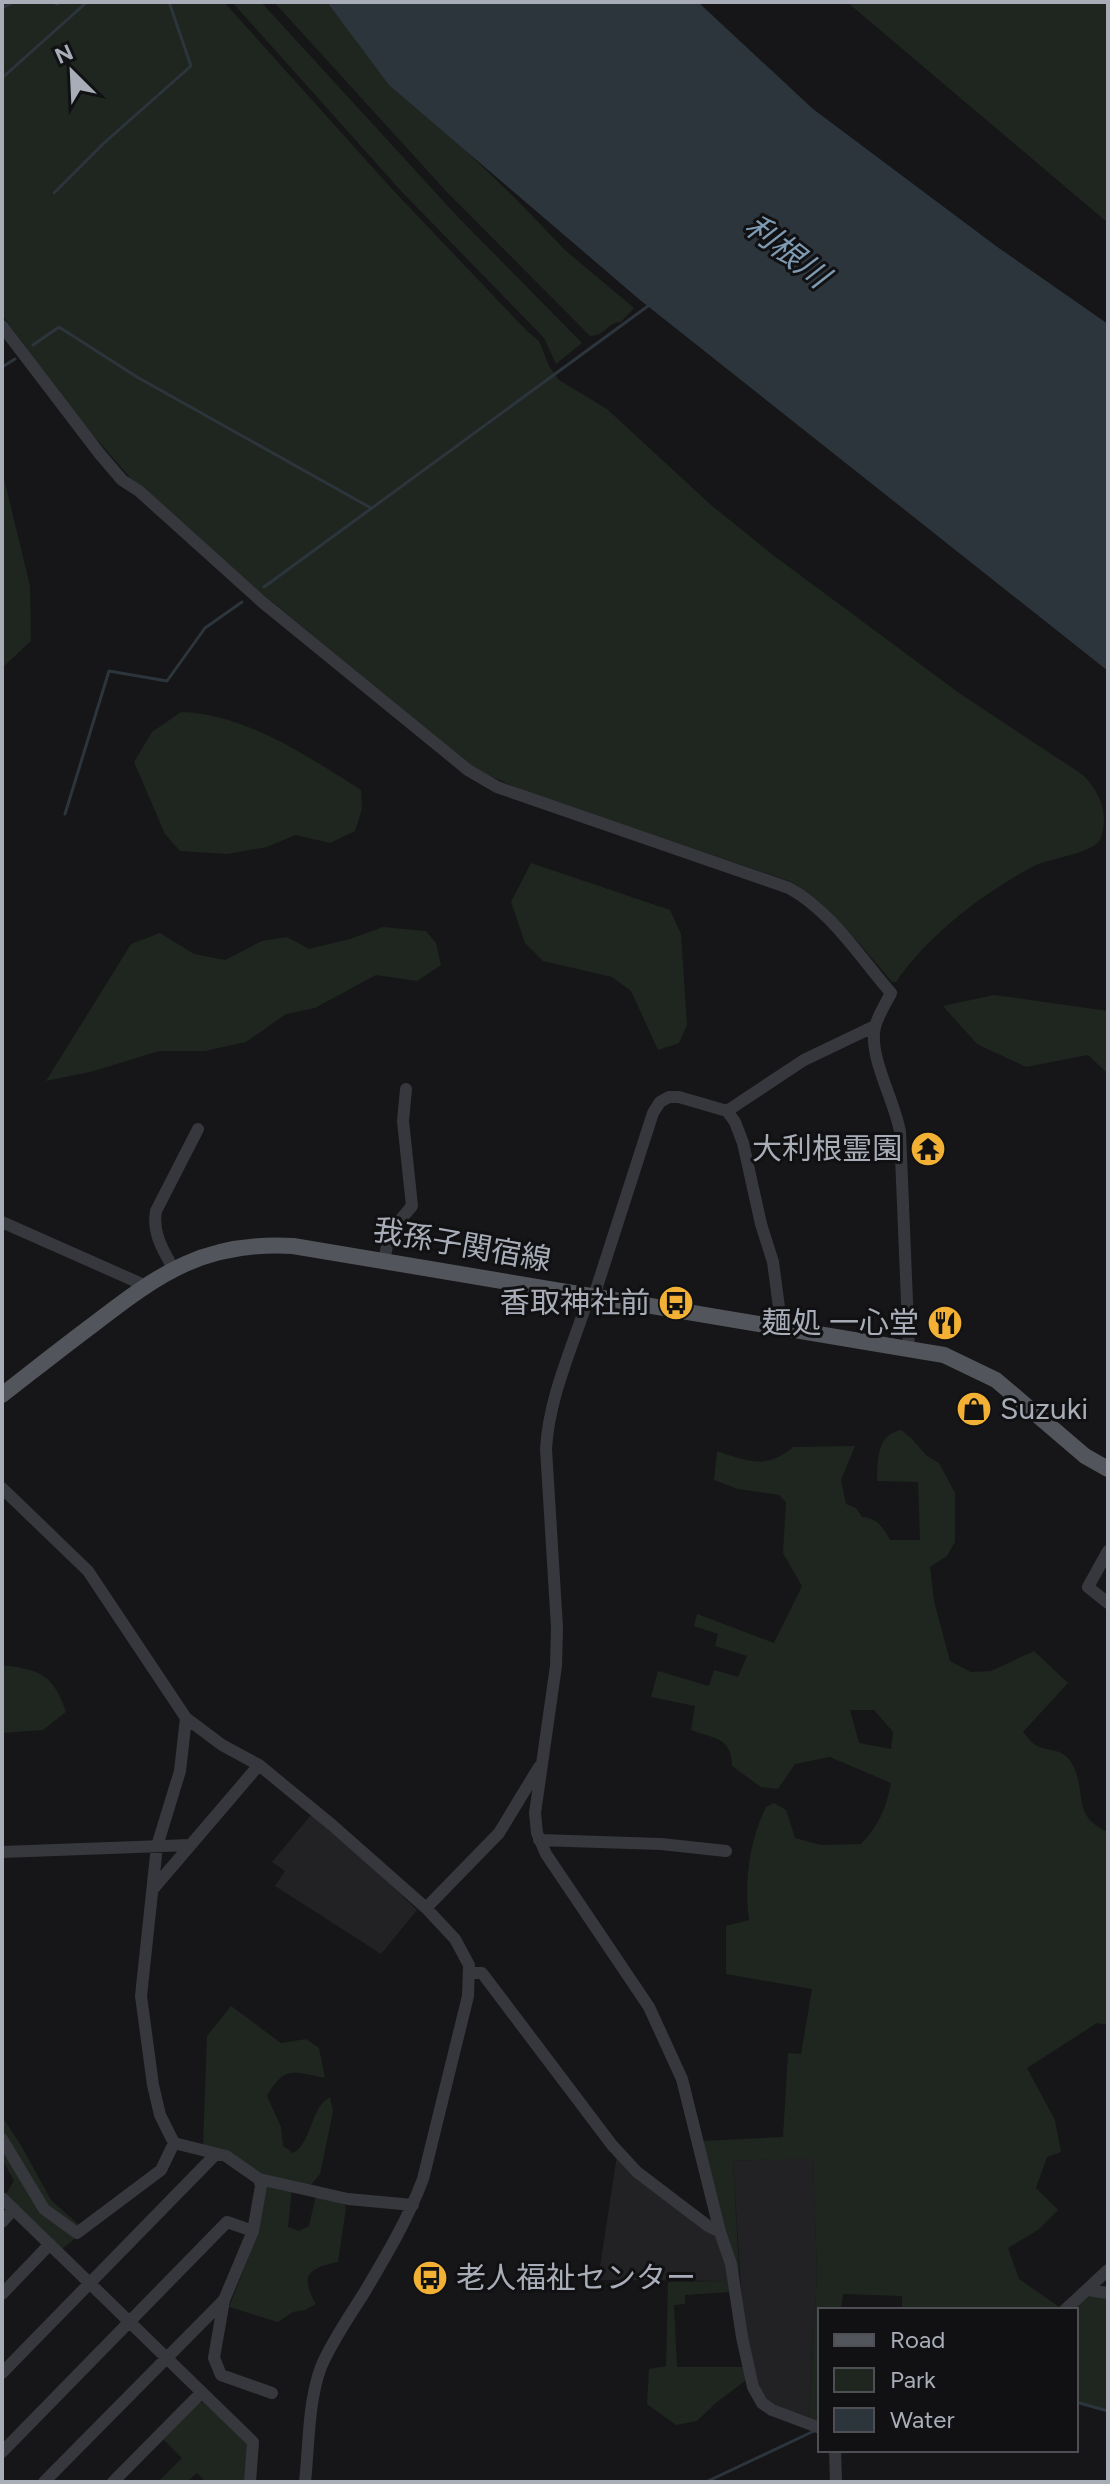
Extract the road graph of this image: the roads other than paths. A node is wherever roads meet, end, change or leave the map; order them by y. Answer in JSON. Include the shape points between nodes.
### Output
{"nodes":[{"id":1,"x":2,"y":326,"type":"edge"},
{"id":2,"x":875,"y":1026,"type":"junction"},
{"id":3,"x":406,"y":1089,"type":"dead end"},
{"id":4,"x":727,"y":1111,"type":"junction"},
{"id":5,"x":198,"y":1129,"type":"dead end"},
{"id":6,"x":2,"y":1222,"type":"edge"},
{"id":7,"x":384,"y":1260,"type":"junction"},
{"id":8,"x":173,"y":1268,"type":"junction"},
{"id":9,"x":144,"y":1285,"type":"junction"},
{"id":10,"x":592,"y":1296,"type":"junction"},
{"id":11,"x":782,"y":1330,"type":"junction"},
{"id":12,"x":909,"y":1350,"type":"junction"},
{"id":13,"x":2,"y":1395,"type":"edge"},
{"id":14,"x":1108,"y":1469,"type":"edge"},
{"id":15,"x":2,"y":1488,"type":"edge"},
{"id":16,"x":1108,"y":1551,"type":"edge"},
{"id":17,"x":1108,"y":1603,"type":"edge"},
{"id":18,"x":186,"y":1718,"type":"junction"},
{"id":19,"x":540,"y":1764,"type":"junction"},
{"id":20,"x":259,"y":1765,"type":"junction"},
{"id":21,"x":539,"y":1840,"type":"junction"},
{"id":22,"x":190,"y":1845,"type":"junction"},
{"id":23,"x":157,"y":1846,"type":"junction"},
{"id":24,"x":726,"y":1851,"type":"dead end"},
{"id":25,"x":2,"y":1852,"type":"edge"},
{"id":26,"x":153,"y":1889,"type":"junction"},
{"id":27,"x":426,"y":1908,"type":"junction"},
{"id":28,"x":470,"y":1973,"type":"junction"},
{"id":29,"x":2,"y":2139,"type":"edge"},
{"id":30,"x":174,"y":2143,"type":"junction"},
{"id":31,"x":216,"y":2154,"type":"junction"},
{"id":32,"x":259,"y":2179,"type":"junction"},
{"id":33,"x":2,"y":2198,"type":"edge"},
{"id":34,"x":413,"y":2205,"type":"junction"},
{"id":35,"x":14,"y":2209,"type":"junction"},
{"id":36,"x":2,"y":2222,"type":"edge"},
{"id":37,"x":253,"y":2231,"type":"junction"},
{"id":38,"x":720,"y":2232,"type":"junction"},
{"id":39,"x":50,"y":2244,"type":"junction"},
{"id":40,"x":1108,"y":2270,"type":"edge"},
{"id":41,"x":91,"y":2284,"type":"junction"},
{"id":42,"x":1088,"y":2290,"type":"junction"},
{"id":43,"x":1108,"y":2293,"type":"edge"},
{"id":44,"x":2,"y":2294,"type":"edge"},
{"id":45,"x":224,"y":2300,"type":"junction"},
{"id":46,"x":1067,"y":2308,"type":"edge"},
{"id":47,"x":129,"y":2322,"type":"junction"},
{"id":48,"x":166,"y":2357,"type":"junction"},
{"id":49,"x":2,"y":2373,"type":"edge"},
{"id":50,"x":201,"y":2393,"type":"junction"},
{"id":51,"x":272,"y":2393,"type":"dead end"},
{"id":52,"x":818,"y":2427,"type":"edge"},
{"id":53,"x":2,"y":2452,"type":"edge"},
{"id":54,"x":835,"y":2452,"type":"edge"},
{"id":55,"x":44,"y":2482,"type":"edge"},
{"id":56,"x":113,"y":2482,"type":"edge"},
{"id":57,"x":250,"y":2482,"type":"edge"},
{"id":58,"x":305,"y":2482,"type":"edge"},
{"id":59,"x":836,"y":2482,"type":"edge"}],
"edges":[{"from":1,"to":2,"type":"street","via":[[122,480],[468,770],[497,787],[805,897],[891,993]]},
{"from":2,"to":4,"type":"street","via":[[804,1060]]},
{"from":2,"to":12,"type":"street","via":[[874,1041],[900,1132]]},
{"from":3,"to":7,"type":"street","via":[[403,1121],[412,1206],[390,1232]]},
{"from":4,"to":10,"type":"street","via":[[679,1097],[660,1102]]},
{"from":4,"to":11,"type":"street","via":[[743,1143],[758,1199]]},
{"from":5,"to":8,"type":"street","via":[[154,1219]]},
{"from":6,"to":9,"type":"street"},
{"from":7,"to":8,"type":"main road","name":"我孫子関宿線","via":[[269,1245],[219,1251]]},
{"from":7,"to":10,"type":"main road","name":"我孫子関宿線"},
{"from":8,"to":9,"type":"main road","name":"我孫子関宿線"},
{"from":9,"to":13,"type":"main road","name":"我孫子関宿線"},
{"from":10,"to":11,"type":"main road","name":"我孫子関宿線"},
{"from":10,"to":19,"type":"street","via":[[547,1429],[557,1627]]},
{"from":11,"to":12,"type":"main road","name":"我孫子関宿線"},
{"from":12,"to":14,"type":"main road","name":"我孫子関宿線","via":[[944,1355],[985,1373]]},
{"from":15,"to":18,"type":"street","via":[[88,1571]]},
{"from":16,"to":17,"type":"street","via":[[1088,1587]]},
{"from":18,"to":20,"type":"street"},
{"from":18,"to":23,"type":"street","via":[[180,1771]]},
{"from":19,"to":21,"type":"street","via":[[535,1813]]},
{"from":19,"to":27,"type":"street","via":[[499,1833]]},
{"from":20,"to":22,"type":"street"},
{"from":20,"to":27,"type":"street"},
{"from":21,"to":24,"type":"street"},
{"from":21,"to":38,"type":"street","via":[[642,1994],[664,2038],[682,2079]]},
{"from":22,"to":23,"type":"street"},
{"from":22,"to":26,"type":"street"},
{"from":23,"to":25,"type":"street"},
{"from":23,"to":26,"type":"street"},
{"from":26,"to":30,"type":"street","via":[[141,1996],[153,2085]]},
{"from":27,"to":28,"type":"street","via":[[455,1939]]},
{"from":28,"to":34,"type":"street"},
{"from":28,"to":38,"type":"street","via":[[482,1973],[637,2172]]},
{"from":29,"to":30,"type":"street","via":[[44,2209],[77,2233],[161,2170]]},
{"from":30,"to":31,"type":"street"},
{"from":31,"to":32,"type":"street"},
{"from":31,"to":41,"type":"street"},
{"from":32,"to":34,"type":"street","via":[[348,2199]]},
{"from":32,"to":37,"type":"street"},
{"from":33,"to":35,"type":"street"},
{"from":34,"to":58,"type":"street","via":[[322,2366]]},
{"from":35,"to":36,"type":"street"},
{"from":35,"to":39,"type":"street"},
{"from":37,"to":45,"type":"street"},
{"from":37,"to":47,"type":"street","via":[[227,2222]]},
{"from":38,"to":52,"type":"street","via":[[731,2264],[753,2387],[772,2410]]},
{"from":39,"to":41,"type":"street"},
{"from":39,"to":44,"type":"street"},
{"from":40,"to":42,"type":"street"},
{"from":41,"to":47,"type":"street"},
{"from":41,"to":49,"type":"street"},
{"from":42,"to":43,"type":"street"},
{"from":42,"to":46,"type":"street"},
{"from":45,"to":48,"type":"street"},
{"from":45,"to":51,"type":"street","via":[[214,2358],[221,2375]]},
{"from":47,"to":48,"type":"street"},
{"from":47,"to":53,"type":"street"},
{"from":48,"to":50,"type":"street"},
{"from":48,"to":55,"type":"street"},
{"from":50,"to":56,"type":"street"},
{"from":50,"to":57,"type":"street","via":[[253,2442]]},
{"from":54,"to":59,"type":"street"}]}
